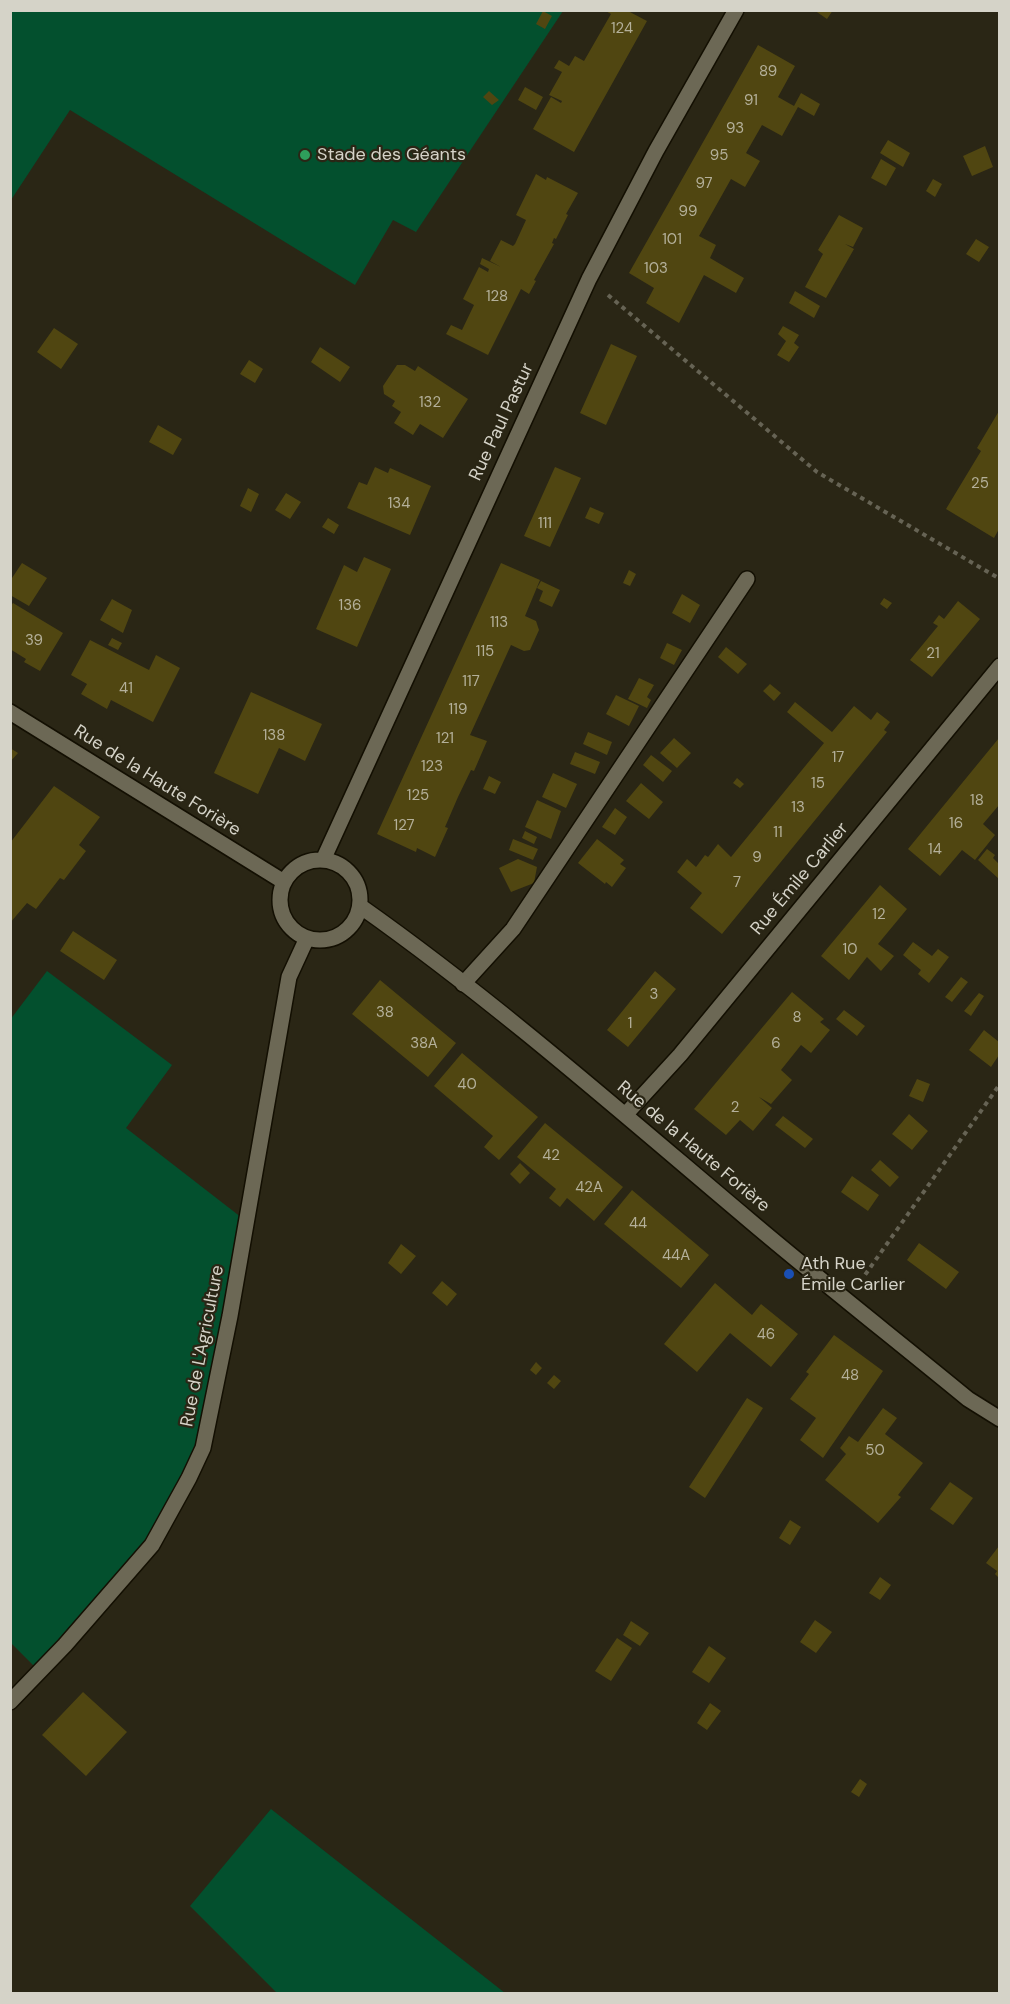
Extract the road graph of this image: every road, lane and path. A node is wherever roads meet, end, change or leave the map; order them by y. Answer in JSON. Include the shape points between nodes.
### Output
{"nodes":[{"id":1,"x":736,"y":10,"type":"edge"},
{"id":2,"x":589,"y":279,"type":"junction"},
{"id":3,"x":747,"y":579,"type":"dead end"},
{"id":4,"x":999,"y":579,"type":"edge"},
{"id":5,"x":999,"y":666,"type":"edge"},
{"id":6,"x":10,"y":712,"type":"edge"},
{"id":7,"x":323,"y":860,"type":"junction"},
{"id":8,"x":284,"y":882,"type":"junction"},
{"id":9,"x":360,"y":906,"type":"junction"},
{"id":10,"x":307,"y":938,"type":"junction"},
{"id":11,"x":463,"y":984,"type":"junction"},
{"id":12,"x":999,"y":1084,"type":"edge"},
{"id":13,"x":626,"y":1114,"type":"junction"},
{"id":14,"x":847,"y":1300,"type":"junction"},
{"id":15,"x":999,"y":1419,"type":"edge"},
{"id":16,"x":10,"y":1702,"type":"edge"}],
"edges":[{"from":1,"to":2,"type":"street","name":"Rue Paul Pastur"},
{"from":2,"to":4,"type":"path","via":[[817,472]]},
{"from":2,"to":7,"type":"street","name":"Rue Paul Pastur"},
{"from":3,"to":11,"type":"street","via":[[513,929]]},
{"from":5,"to":13,"type":"street","name":"Rue Émile Carlier","via":[[687,1046]]},
{"from":6,"to":8,"type":"street","name":"Rue de la Haute Forière"},
{"from":7,"to":8,"type":"street","via":[[300,865]]},
{"from":7,"to":9,"type":"street","via":[[341,866],[354,879]]},
{"from":8,"to":10,"type":"street","via":[[281,909],[295,932]]},
{"from":9,"to":10,"type":"street","via":[[356,919],[340,935]]},
{"from":9,"to":11,"type":"street","name":"Rue de la Haute Forière"},
{"from":10,"to":16,"type":"street","name":"Rue de L'Agriculture","via":[[289,977],[203,1448],[152,1545]]},
{"from":11,"to":13,"type":"street","name":"Rue de la Haute Forière"},
{"from":12,"to":14,"type":"path"},
{"from":13,"to":14,"type":"street","name":"Rue de la Haute Forière"},
{"from":14,"to":15,"type":"street","name":"Rue de la Haute Forière","via":[[968,1399]]}]}
